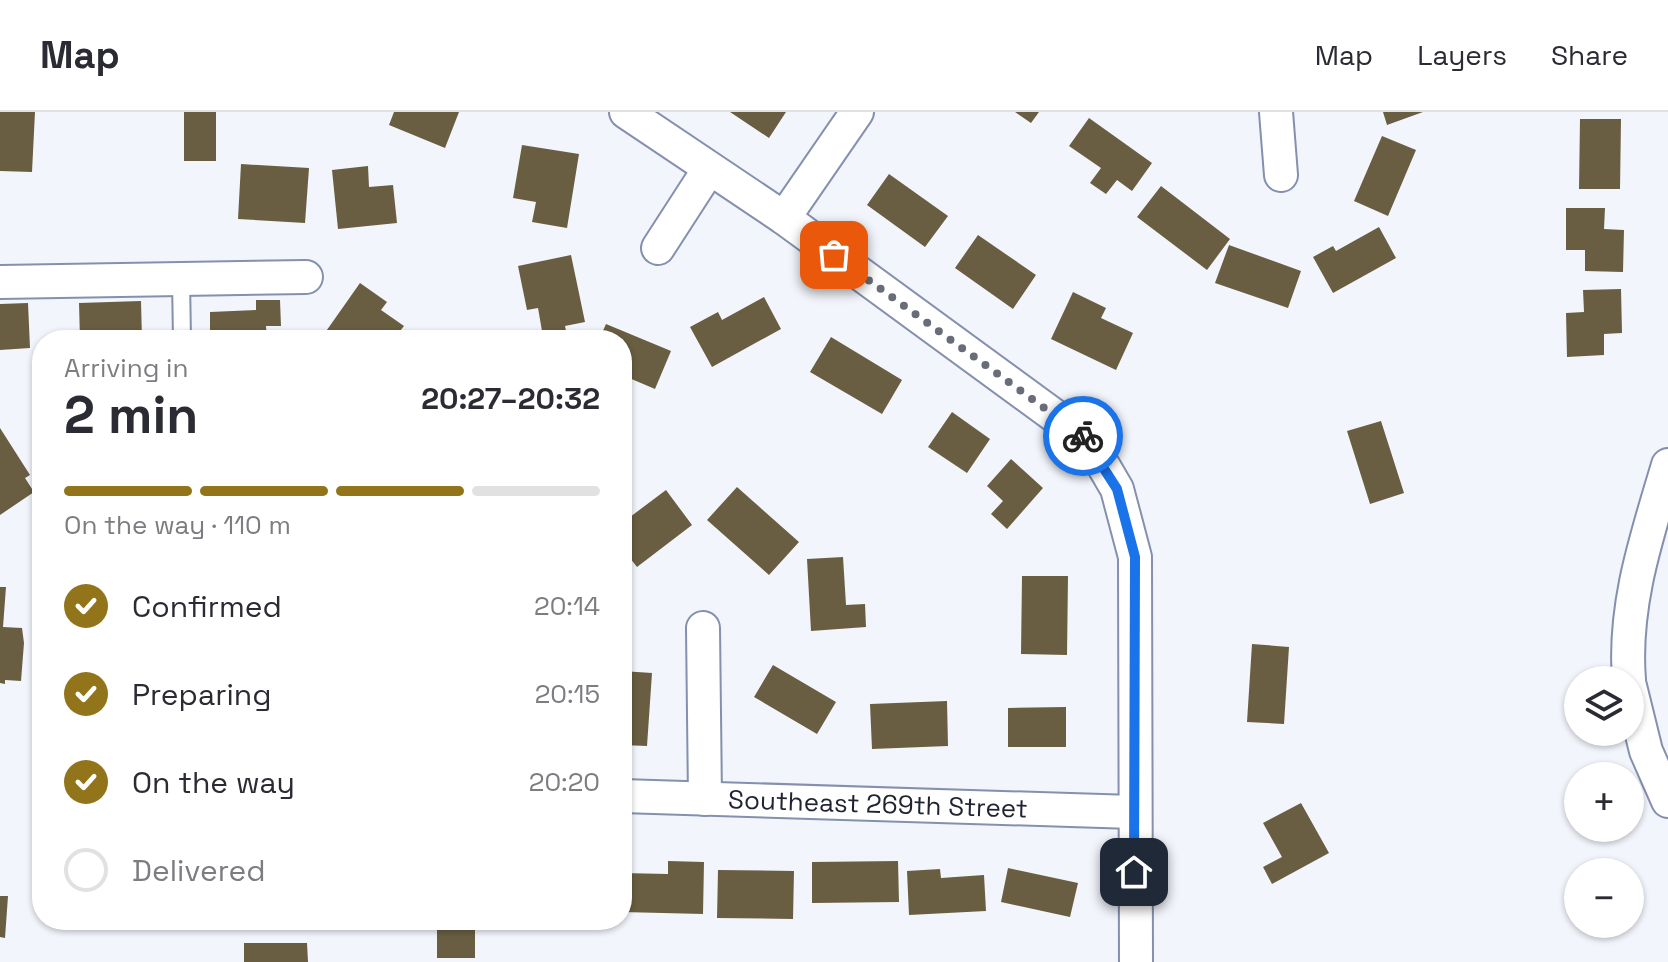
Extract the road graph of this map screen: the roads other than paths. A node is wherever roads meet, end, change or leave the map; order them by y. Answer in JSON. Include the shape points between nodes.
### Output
{"nodes":[{"id":1,"x":626,"y":112,"type":"edge"},
{"id":2,"x":857,"y":112,"type":"edge"},
{"id":3,"x":1276,"y":112,"type":"edge"},
{"id":4,"x":709,"y":169,"type":"junction"},
{"id":5,"x":1281,"y":175,"type":"dead end"},
{"id":6,"x":784,"y":218,"type":"junction"},
{"id":7,"x":658,"y":248,"type":"dead end"},
{"id":8,"x":306,"y":277,"type":"dead end"},
{"id":9,"x":181,"y":279,"type":"junction"},
{"id":10,"x":0,"y":282,"type":"edge"},
{"id":11,"x":182,"y":330,"type":"edge"},
{"id":12,"x":1668,"y":465,"type":"edge"},
{"id":13,"x":703,"y":628,"type":"dead end"},
{"id":14,"x":1628,"y":666,"type":"edge"},
{"id":15,"x":1644,"y":743,"type":"edge"},
{"id":16,"x":632,"y":796,"type":"edge"},
{"id":17,"x":705,"y":799,"type":"junction"},
{"id":18,"x":1668,"y":801,"type":"edge"},
{"id":19,"x":1133,"y":812,"type":"junction"},
{"id":20,"x":1136,"y":962,"type":"edge"}],
"edges":[{"from":1,"to":4,"type":"street"},
{"from":2,"to":6,"type":"street"},
{"from":3,"to":5,"type":"street"},
{"from":4,"to":6,"type":"street"},
{"from":4,"to":7,"type":"street"},
{"from":6,"to":19,"type":"street","via":[[1089,441],[1117,489],[1135,557]]},
{"from":8,"to":9,"type":"street"},
{"from":9,"to":10,"type":"street"},
{"from":9,"to":11,"type":"lane"},
{"from":12,"to":14,"type":"street","via":[[1632,596]]},
{"from":13,"to":17,"type":"street"},
{"from":15,"to":18,"type":"street"},
{"from":16,"to":17,"type":"street","name":"Southeast 269th Street"},
{"from":17,"to":19,"type":"street","name":"Southeast 269th Street"},
{"from":19,"to":20,"type":"street"}]}
